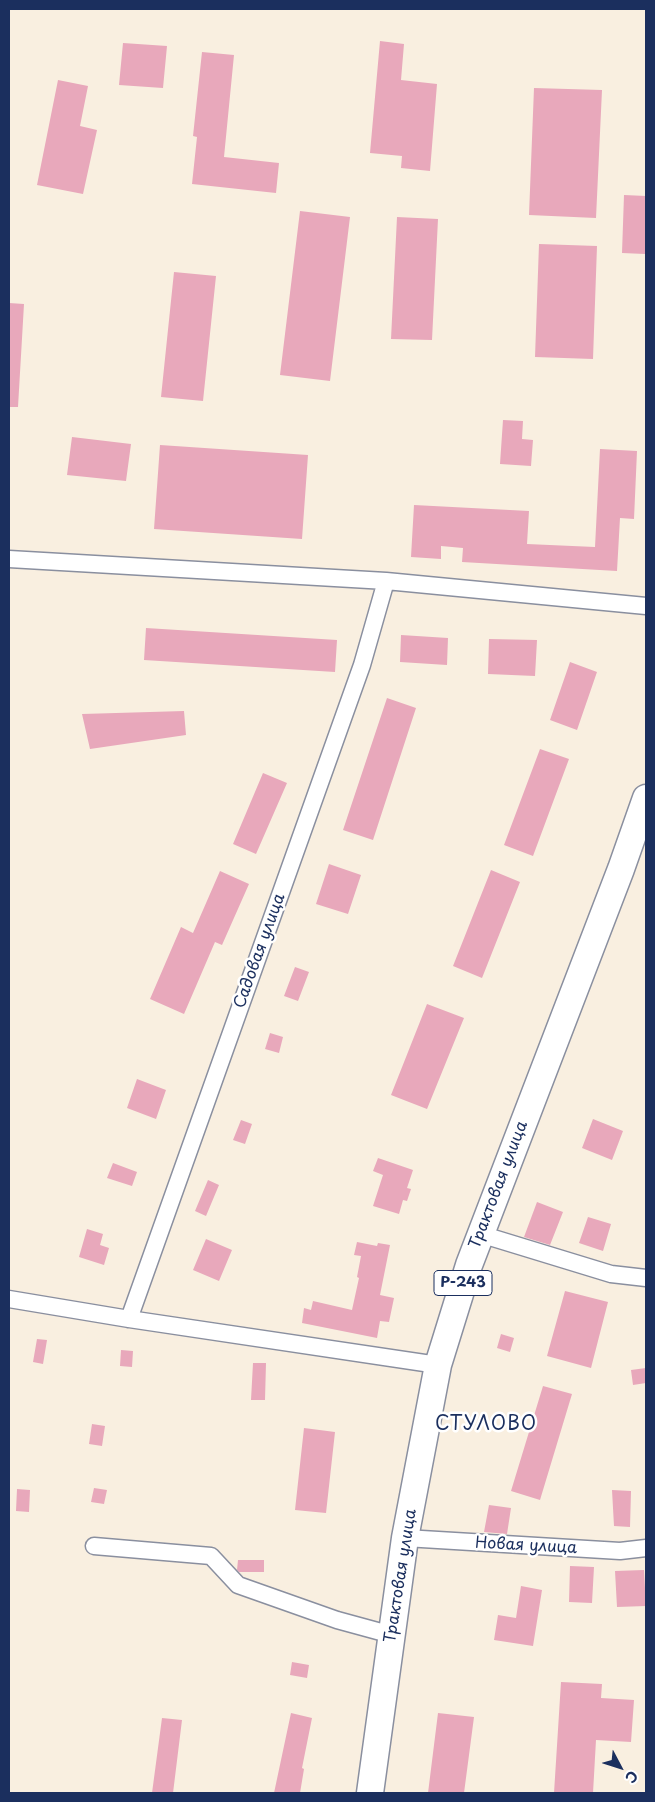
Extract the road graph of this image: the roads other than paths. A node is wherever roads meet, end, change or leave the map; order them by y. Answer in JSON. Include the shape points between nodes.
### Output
{"nodes":[{"id":1,"x":9,"y":559,"type":"edge"},
{"id":2,"x":386,"y":581,"type":"junction"},
{"id":3,"x":646,"y":606,"type":"edge"},
{"id":4,"x":646,"y":798,"type":"edge"},
{"id":5,"x":480,"y":1234,"type":"junction"},
{"id":6,"x":646,"y":1278,"type":"edge"},
{"id":7,"x":9,"y":1299,"type":"edge"},
{"id":8,"x":129,"y":1319,"type":"junction"},
{"id":9,"x":438,"y":1365,"type":"junction"},
{"id":10,"x":405,"y":1538,"type":"junction"},
{"id":11,"x":94,"y":1546,"type":"dead end"},
{"id":12,"x":646,"y":1548,"type":"edge"},
{"id":13,"x":392,"y":1635,"type":"junction"},
{"id":14,"x":370,"y":1793,"type":"edge"}],
"edges":[{"from":1,"to":2,"type":"street"},
{"from":2,"to":3,"type":"street"},
{"from":2,"to":8,"type":"street","name":"Садовая улица","via":[[362,665]]},
{"from":4,"to":5,"type":"highway","name":"Трактовая улица","number":"Р-243"},
{"from":5,"to":6,"type":"street","via":[[611,1274]]},
{"from":5,"to":9,"type":"highway","name":"Трактовая улица","number":"Р-243"},
{"from":7,"to":8,"type":"street"},
{"from":8,"to":9,"type":"street"},
{"from":9,"to":10,"type":"highway","name":"Трактовая улица","number":"Р-243"},
{"from":10,"to":12,"type":"street","name":"Новая улица","via":[[620,1551]]},
{"from":10,"to":13,"type":"highway","name":"Трактовая улица","number":"Р-243"},
{"from":11,"to":13,"type":"street","via":[[211,1556],[238,1585],[337,1620]]},
{"from":13,"to":14,"type":"highway","name":"Трактовая улица","number":"Р-243"}]}
